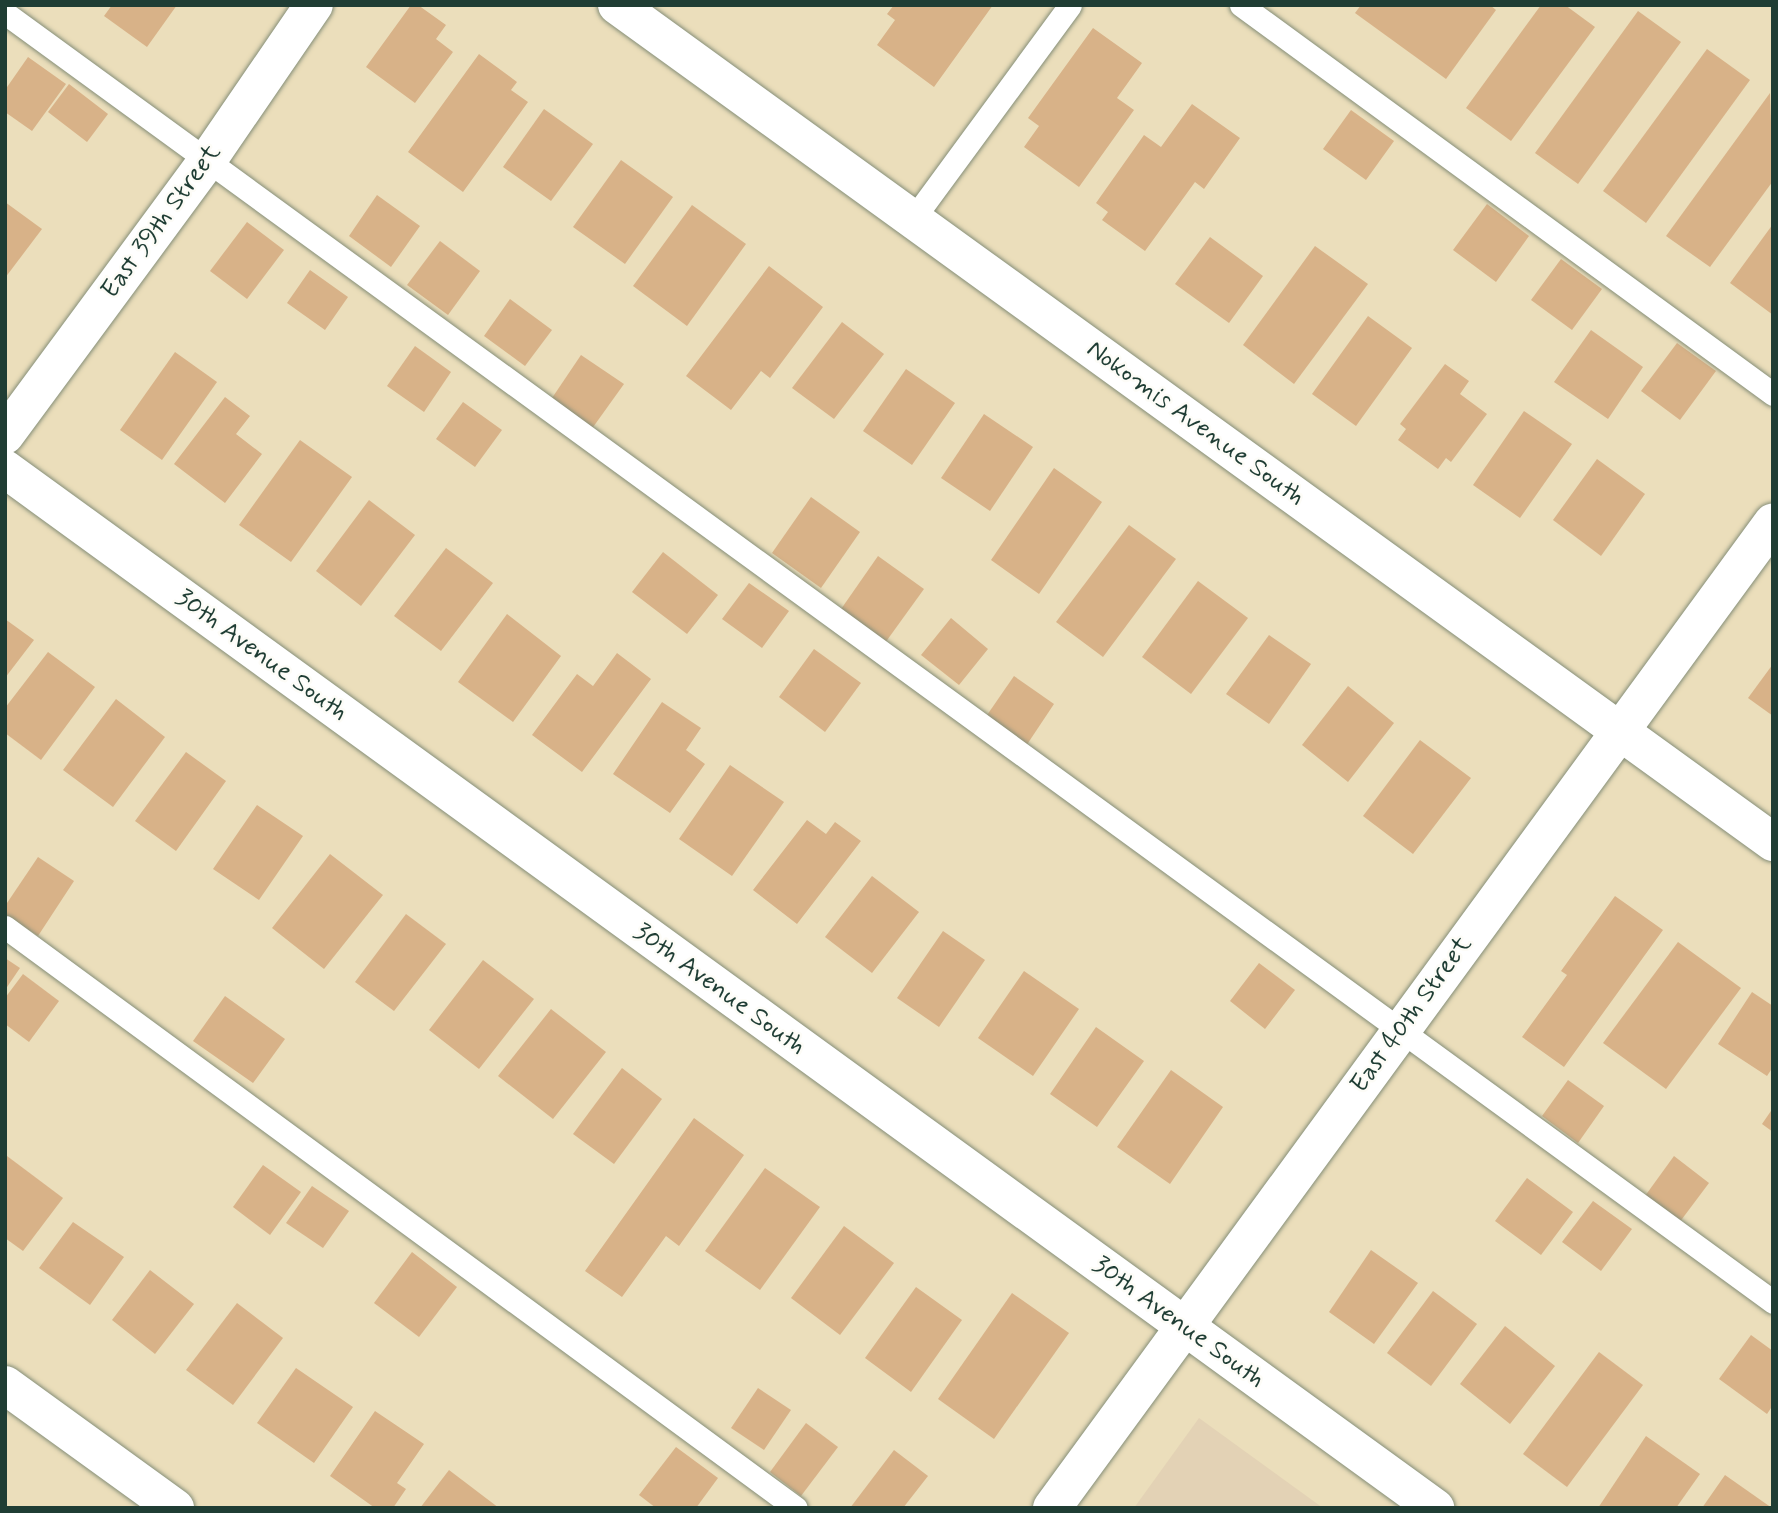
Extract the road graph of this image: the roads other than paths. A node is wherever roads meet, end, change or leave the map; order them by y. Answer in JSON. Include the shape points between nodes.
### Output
{"nodes":[{"id":1,"x":314,"y":5,"type":"edge"},
{"id":2,"x":617,"y":5,"type":"edge"},
{"id":3,"x":1070,"y":5,"type":"edge"},
{"id":4,"x":1241,"y":5,"type":"edge"},
{"id":5,"x":5,"y":13,"type":"edge"},
{"id":6,"x":207,"y":161,"type":"junction"},
{"id":7,"x":913,"y":219,"type":"junction"},
{"id":8,"x":1773,"y":394,"type":"edge"},
{"id":9,"x":5,"y":435,"type":"edge"},
{"id":10,"x":5,"y":469,"type":"edge"},
{"id":11,"x":1773,"y":522,"type":"edge"},
{"id":12,"x":1618,"y":731,"type":"junction"},
{"id":13,"x":1773,"y":842,"type":"edge"},
{"id":14,"x":5,"y":927,"type":"edge"},
{"id":15,"x":1399,"y":1033,"type":"junction"},
{"id":16,"x":1773,"y":1303,"type":"edge"},
{"id":17,"x":1183,"y":1329,"type":"junction"},
{"id":18,"x":5,"y":1385,"type":"edge"},
{"id":19,"x":175,"y":1508,"type":"edge"},
{"id":20,"x":796,"y":1508,"type":"edge"},
{"id":21,"x":1052,"y":1508,"type":"edge"},
{"id":22,"x":1435,"y":1508,"type":"edge"}],
"edges":[{"from":1,"to":6,"type":"street","name":"East 39th Street"},
{"from":2,"to":7,"type":"street","name":"Nokomis Avenue South"},
{"from":3,"to":7,"type":"lane"},
{"from":4,"to":8,"type":"lane"},
{"from":5,"to":6,"type":"lane"},
{"from":6,"to":9,"type":"street","name":"East 39th Street"},
{"from":6,"to":15,"type":"lane"},
{"from":7,"to":12,"type":"street","name":"Nokomis Avenue South"},
{"from":10,"to":17,"type":"street","name":"30th Avenue South"},
{"from":11,"to":12,"type":"street","name":"East 40th Street"},
{"from":12,"to":13,"type":"street","name":"Nokomis Avenue South"},
{"from":12,"to":15,"type":"street","name":"East 40th Street"},
{"from":14,"to":20,"type":"lane"},
{"from":15,"to":16,"type":"lane"},
{"from":15,"to":17,"type":"street","name":"East 40th Street"},
{"from":17,"to":21,"type":"street","name":"East 40th Street"},
{"from":17,"to":22,"type":"street","name":"30th Avenue South"},
{"from":18,"to":19,"type":"street"}]}
